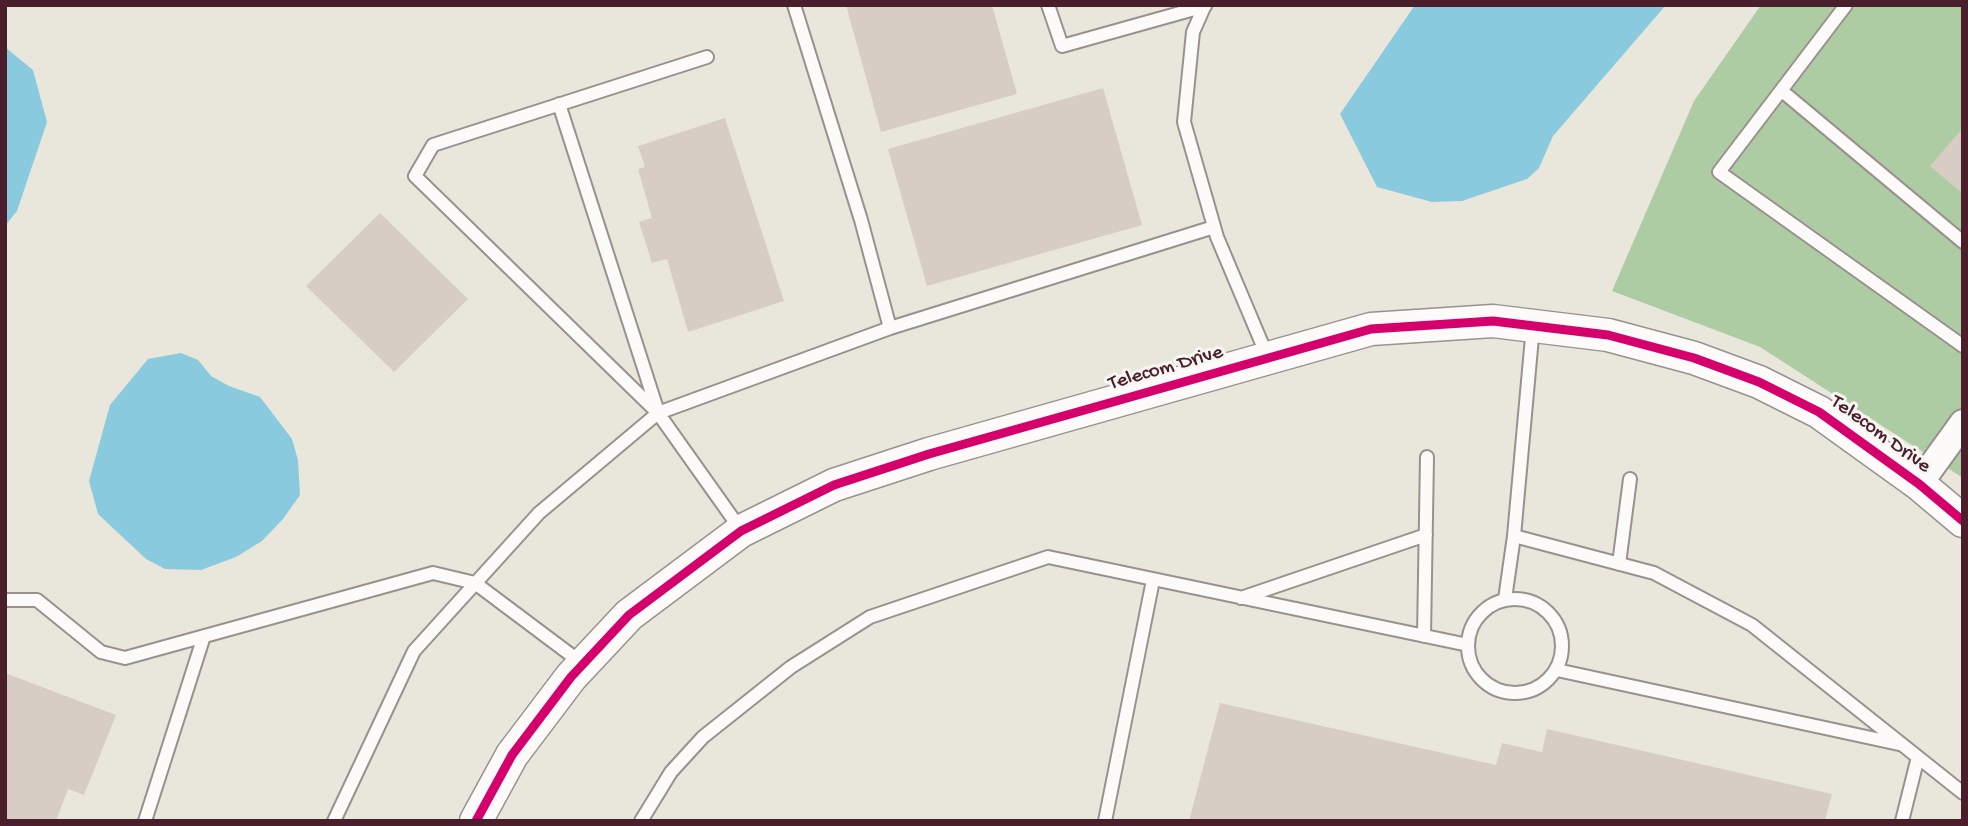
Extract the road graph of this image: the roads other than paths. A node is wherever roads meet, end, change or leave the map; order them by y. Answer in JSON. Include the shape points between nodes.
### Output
{"nodes":[{"id":1,"x":794,"y":5,"type":"edge"},
{"id":2,"x":1048,"y":5,"type":"edge"},
{"id":3,"x":1846,"y":5,"type":"edge"},
{"id":4,"x":1205,"y":6,"type":"edge"},
{"id":5,"x":706,"y":57,"type":"dead end"},
{"id":6,"x":1782,"y":91,"type":"junction"},
{"id":7,"x":559,"y":104,"type":"junction"},
{"id":8,"x":1214,"y":227,"type":"junction"},
{"id":9,"x":1963,"y":242,"type":"edge"},
{"id":10,"x":1533,"y":326,"type":"junction"},
{"id":11,"x":890,"y":328,"type":"junction"},
{"id":12,"x":1963,"y":346,"type":"edge"},
{"id":13,"x":1268,"y":358,"type":"junction"},
{"id":14,"x":658,"y":413,"type":"junction"},
{"id":15,"x":1963,"y":424,"type":"edge"},
{"id":16,"x":1427,"y":457,"type":"dead end"},
{"id":17,"x":1630,"y":479,"type":"dead end"},
{"id":18,"x":1919,"y":485,"type":"junction"},
{"id":19,"x":1963,"y":521,"type":"edge"},
{"id":20,"x":741,"y":531,"type":"junction"},
{"id":21,"x":1426,"y":535,"type":"junction"},
{"id":22,"x":1514,"y":536,"type":"junction"},
{"id":23,"x":1619,"y":564,"type":"junction"},
{"id":24,"x":1153,"y":580,"type":"junction"},
{"id":25,"x":475,"y":583,"type":"junction"},
{"id":26,"x":1239,"y":598,"type":"junction"},
{"id":27,"x":5,"y":600,"type":"edge"},
{"id":28,"x":1505,"y":600,"type":"junction"},
{"id":29,"x":204,"y":636,"type":"junction"},
{"id":30,"x":1424,"y":636,"type":"junction"},
{"id":31,"x":1468,"y":645,"type":"junction"},
{"id":32,"x":583,"y":664,"type":"junction"},
{"id":33,"x":1557,"y":670,"type":"junction"},
{"id":34,"x":1903,"y":745,"type":"junction"},
{"id":35,"x":1918,"y":757,"type":"junction"},
{"id":36,"x":1963,"y":793,"type":"edge"},
{"id":37,"x":145,"y":821,"type":"edge"},
{"id":38,"x":334,"y":821,"type":"edge"},
{"id":39,"x":475,"y":821,"type":"edge"},
{"id":40,"x":641,"y":821,"type":"edge"},
{"id":41,"x":1105,"y":821,"type":"edge"},
{"id":42,"x":1902,"y":821,"type":"edge"}],
"edges":[{"from":1,"to":11,"type":"lane"},
{"from":2,"to":4,"type":"lane","via":[[1062,46]]},
{"from":3,"to":6,"type":"lane"},
{"from":4,"to":8,"type":"lane","via":[[1193,32],[1184,122]]},
{"from":5,"to":7,"type":"lane"},
{"from":6,"to":9,"type":"lane"},
{"from":6,"to":12,"type":"lane","via":[[1719,172]]},
{"from":7,"to":14,"type":"lane"},
{"from":7,"to":14,"type":"lane","via":[[433,145],[415,176]]},
{"from":8,"to":11,"type":"lane"},
{"from":8,"to":13,"type":"lane"},
{"from":10,"to":13,"type":"street","name":"Telecom Drive","via":[[1493,321],[1371,329]]},
{"from":10,"to":18,"type":"street","name":"Telecom Drive","via":[[1608,335],[1694,358],[1759,382],[1819,412]]},
{"from":10,"to":22,"type":"lane"},
{"from":11,"to":14,"type":"lane"},
{"from":13,"to":20,"type":"street","name":"Telecom Drive","via":[[834,485]]},
{"from":14,"to":20,"type":"lane"},
{"from":14,"to":25,"type":"lane","via":[[539,513]]},
{"from":15,"to":18,"type":"street"},
{"from":16,"to":21,"type":"lane"},
{"from":17,"to":23,"type":"lane"},
{"from":18,"to":19,"type":"street","name":"Telecom Drive"},
{"from":20,"to":32,"type":"street","name":"Telecom Drive","via":[[629,615]]},
{"from":21,"to":26,"type":"lane"},
{"from":21,"to":30,"type":"lane"},
{"from":22,"to":23,"type":"lane"},
{"from":22,"to":28,"type":"lane"},
{"from":23,"to":34,"type":"lane","via":[[1654,573],[1752,625]]},
{"from":24,"to":26,"type":"lane"},
{"from":24,"to":40,"type":"lane","via":[[1048,556],[870,617],[791,667],[703,737],[670,772]]},
{"from":24,"to":41,"type":"lane"},
{"from":25,"to":29,"type":"lane","via":[[433,573]]},
{"from":25,"to":32,"type":"lane"},
{"from":25,"to":38,"type":"lane","via":[[414,651]]},
{"from":26,"to":30,"type":"lane"},
{"from":27,"to":29,"type":"lane","via":[[37,600],[101,652],[125,657]]},
{"from":28,"to":31,"type":"lane","via":[[1479,616]]},
{"from":28,"to":33,"type":"lane","via":[[1536,603],[1549,612],[1563,640]]},
{"from":29,"to":37,"type":"lane"},
{"from":30,"to":31,"type":"lane"},
{"from":31,"to":33,"type":"lane","via":[[1477,675],[1502,692],[1533,690]]},
{"from":32,"to":39,"type":"street","name":"Telecom Drive","via":[[512,755]]},
{"from":33,"to":34,"type":"lane"},
{"from":34,"to":35,"type":"lane"},
{"from":35,"to":36,"type":"lane"},
{"from":35,"to":42,"type":"lane"}]}
